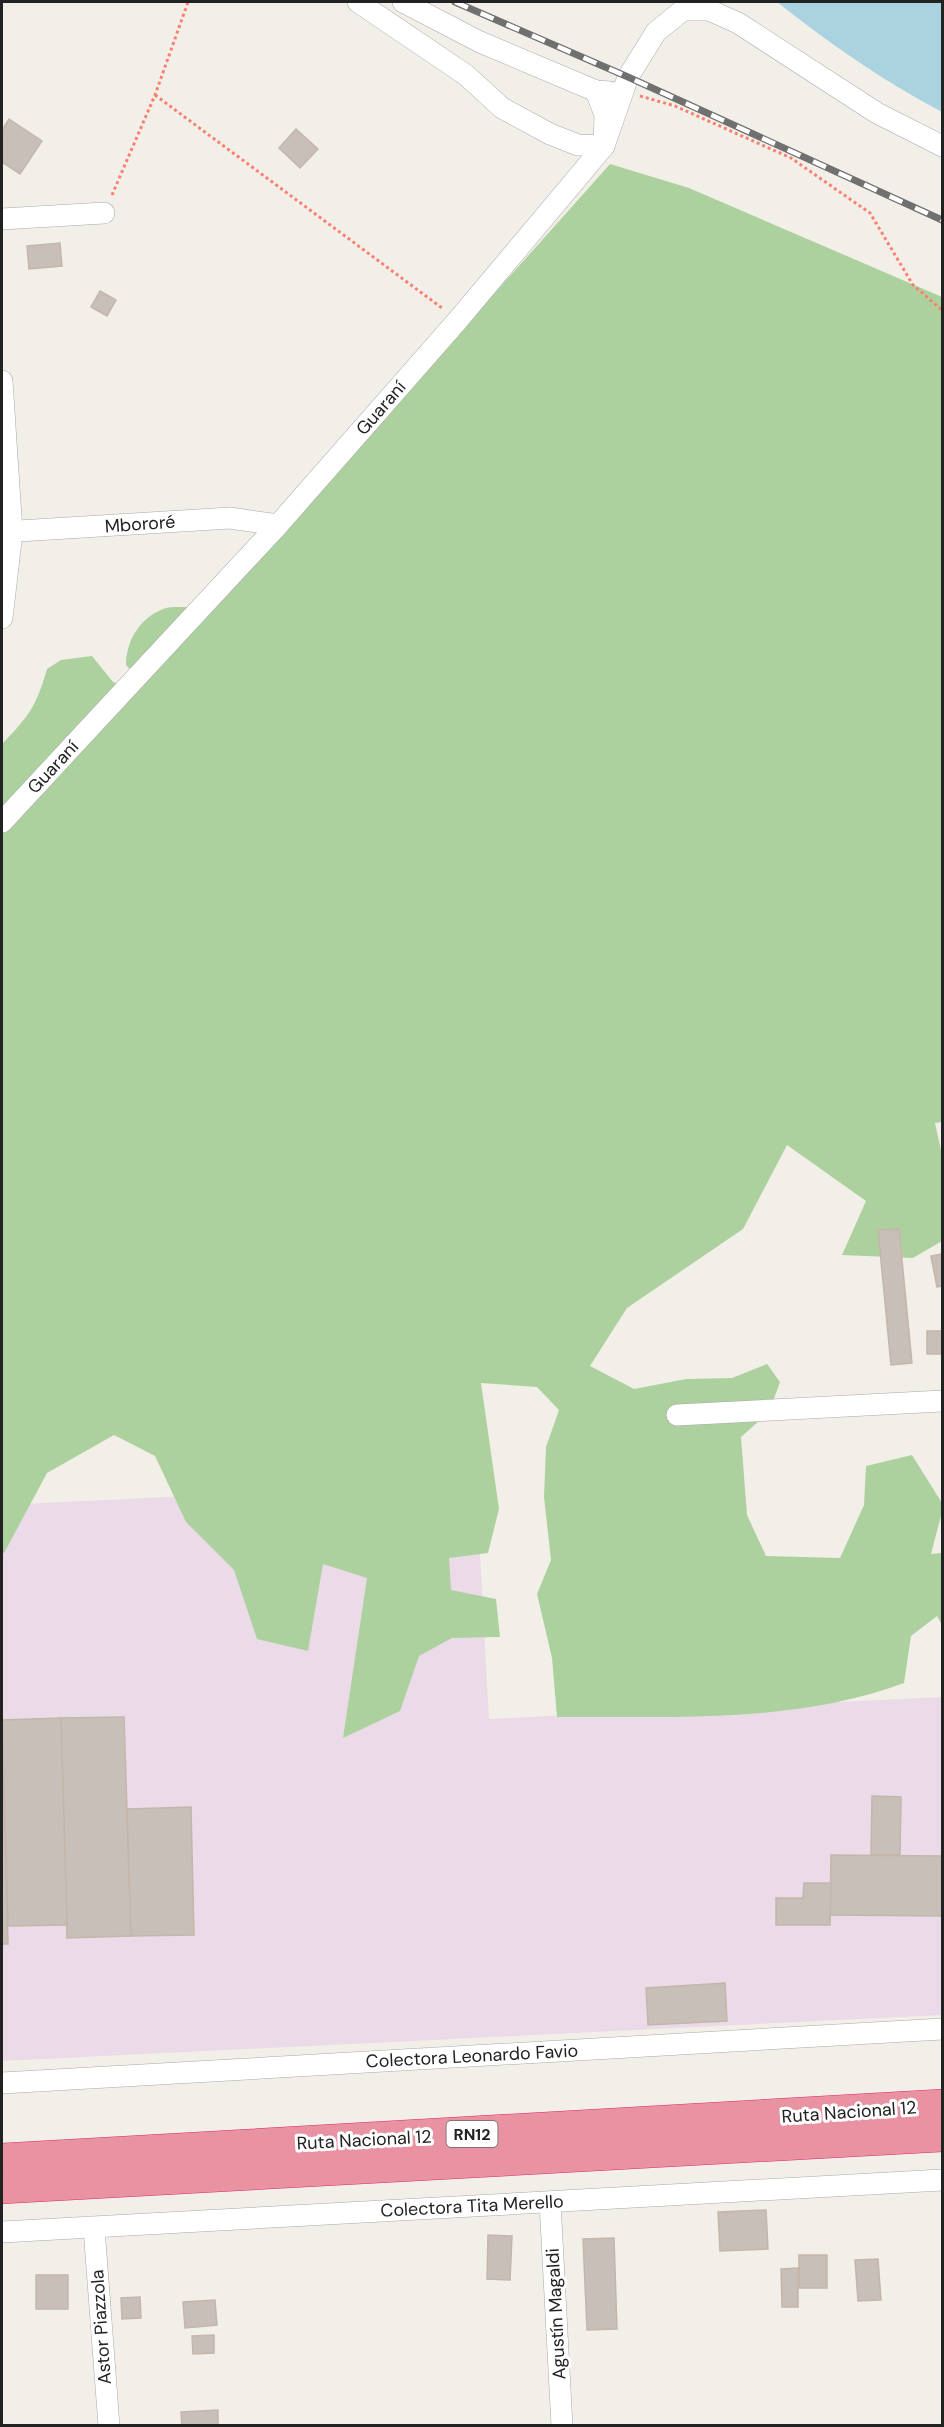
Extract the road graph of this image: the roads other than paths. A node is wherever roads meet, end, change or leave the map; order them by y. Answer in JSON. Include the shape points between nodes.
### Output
{"nodes":[{"id":1,"x":358,"y":2,"type":"edge"},
{"id":2,"x":403,"y":2,"type":"edge"},
{"id":3,"x":596,"y":91,"type":"junction"},
{"id":4,"x":623,"y":92,"type":"junction"},
{"id":5,"x":604,"y":146,"type":"junction"},
{"id":6,"x":942,"y":146,"type":"edge"},
{"id":7,"x":104,"y":213,"type":"road end"},
{"id":8,"x":2,"y":219,"type":"edge"},
{"id":9,"x":2,"y":381,"type":"edge"},
{"id":10,"x":278,"y":525,"type":"junction"},
{"id":11,"x":7,"y":532,"type":"edge"},
{"id":12,"x":2,"y":618,"type":"edge"},
{"id":13,"x":2,"y":822,"type":"edge"},
{"id":14,"x":942,"y":1401,"type":"edge"},
{"id":15,"x":677,"y":1415,"type":"dead end"},
{"id":16,"x":942,"y":2029,"type":"edge"},
{"id":17,"x":2,"y":2083,"type":"edge"},
{"id":18,"x":942,"y":2106,"type":"edge"},
{"id":19,"x":942,"y":2135,"type":"edge"},
{"id":20,"x":2,"y":2160,"type":"edge"},
{"id":21,"x":942,"y":2180,"type":"edge"},
{"id":22,"x":2,"y":2187,"type":"edge"},
{"id":23,"x":550,"y":2202,"type":"junction"},
{"id":24,"x":94,"y":2228,"type":"junction"},
{"id":25,"x":2,"y":2232,"type":"edge"},
{"id":26,"x":109,"y":2426,"type":"edge"},
{"id":27,"x":562,"y":2426,"type":"edge"}],
"edges":[{"from":1,"to":5,"type":"street","via":[[466,75],[501,108],[578,145]]},
{"from":2,"to":3,"type":"street","via":[[480,42]]},
{"from":3,"to":4,"type":"street"},
{"from":3,"to":5,"type":"street","via":[[604,115]]},
{"from":4,"to":5,"type":"street","name":"Guaraní"},
{"from":4,"to":6,"type":"street","name":"Guaraní","via":[[656,32],[683,10],[709,10],[738,23],[877,113]]},
{"from":5,"to":10,"type":"street","name":"Guaraní"},
{"from":7,"to":8,"type":"street"},
{"from":9,"to":11,"type":"street"},
{"from":10,"to":11,"type":"street","name":"Mbororé","via":[[230,518]]},
{"from":10,"to":13,"type":"street","name":"Guaraní"},
{"from":11,"to":12,"type":"street"},
{"from":14,"to":15,"type":"street"},
{"from":16,"to":17,"type":"street","name":"Colectora Leonardo Favio"},
{"from":18,"to":20,"type":"highway","name":"Ruta Nacional 12","number":"RN12"},
{"from":19,"to":22,"type":"highway","name":"Ruta Nacional 12","number":"RN12"},
{"from":21,"to":23,"type":"street","name":"Colectora Tita Merello"},
{"from":23,"to":24,"type":"street","name":"Colectora Tita Merello"},
{"from":23,"to":27,"type":"street","name":"Agustín Magaldi"},
{"from":24,"to":25,"type":"street","name":"Colectora Tita Merello"},
{"from":24,"to":26,"type":"street","name":"Astor Piazzola"}]}
